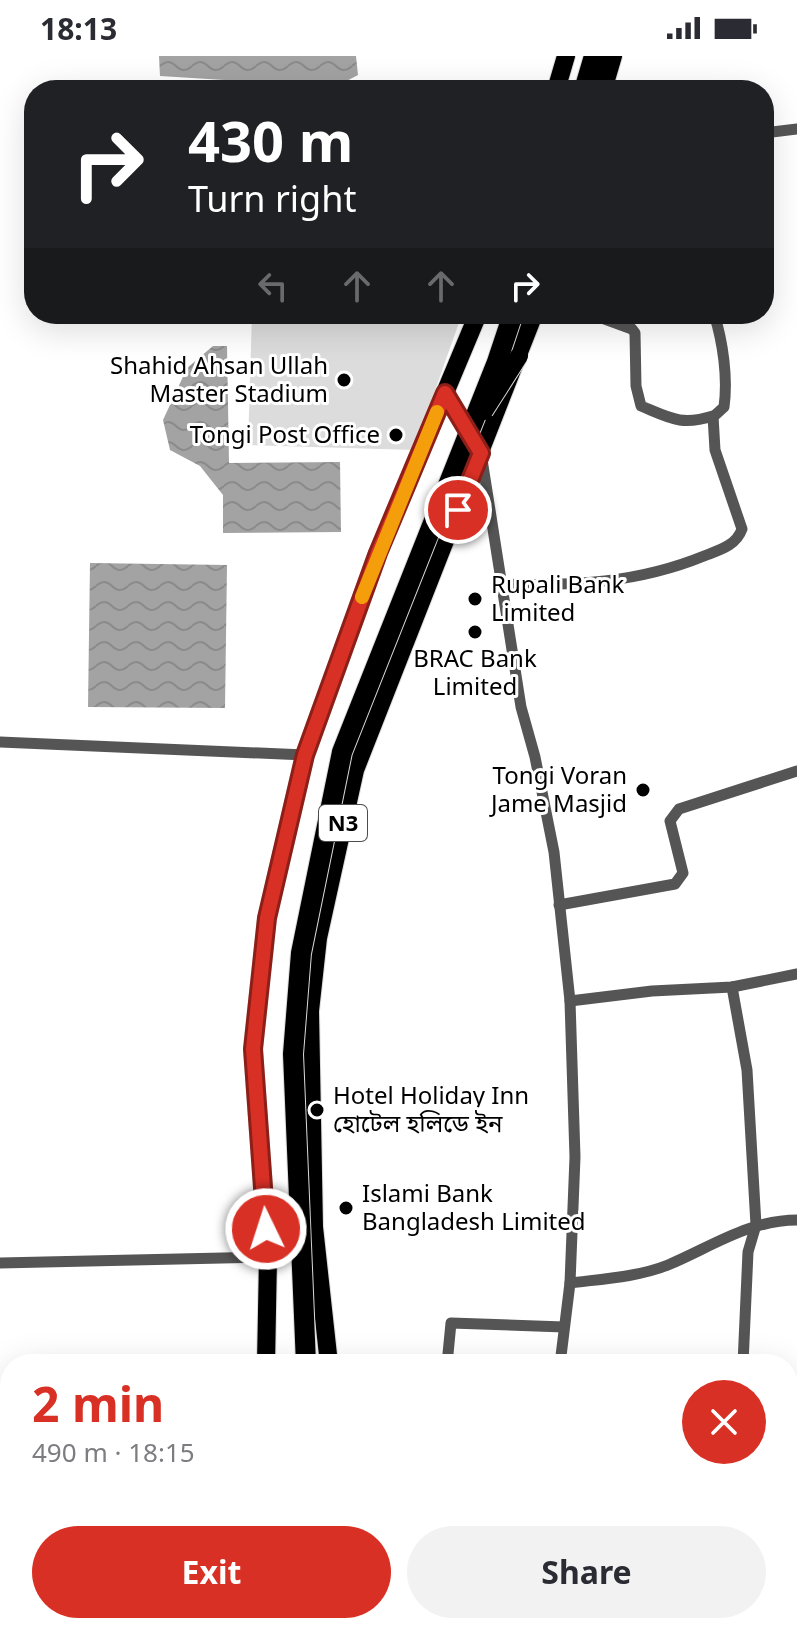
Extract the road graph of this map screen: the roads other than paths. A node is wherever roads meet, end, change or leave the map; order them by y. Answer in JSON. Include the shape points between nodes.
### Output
{"nodes":[{"id":1,"x":566,"y":56,"type":"edge"},
{"id":2,"x":594,"y":56,"type":"edge"},
{"id":3,"x":613,"y":56,"type":"edge"},
{"id":4,"x":559,"y":80,"type":"edge"},
{"id":5,"x":587,"y":80,"type":"edge"},
{"id":6,"x":606,"y":80,"type":"edge"},
{"id":7,"x":797,"y":129,"type":"edge"},
{"id":8,"x":774,"y":132,"type":"edge"},
{"id":9,"x":474,"y":324,"type":"edge"},
{"id":10,"x":510,"y":324,"type":"edge"},
{"id":11,"x":530,"y":324,"type":"edge"},
{"id":12,"x":618,"y":324,"type":"edge"},
{"id":13,"x":716,"y":324,"type":"edge"},
{"id":14,"x":445,"y":393,"type":"junction"},
{"id":15,"x":713,"y":417,"type":"junction"},
{"id":16,"x":472,"y":448,"type":"junction"},
{"id":17,"x":503,"y":584,"type":"junction"},
{"id":18,"x":0,"y":742,"type":"edge"},
{"id":19,"x":305,"y":755,"type":"junction"},
{"id":20,"x":797,"y":771,"type":"edge"},
{"id":21,"x":559,"y":905,"type":"junction"},
{"id":22,"x":797,"y":974,"type":"edge"},
{"id":23,"x":732,"y":987,"type":"junction"},
{"id":24,"x":570,"y":1001,"type":"junction"},
{"id":25,"x":797,"y":1220,"type":"edge"},
{"id":26,"x":756,"y":1225,"type":"junction"},
{"id":27,"x":268,"y":1257,"type":"junction"},
{"id":28,"x":0,"y":1263,"type":"edge"},
{"id":29,"x":570,"y":1283,"type":"junction"},
{"id":30,"x":564,"y":1327,"type":"junction"},
{"id":31,"x":266,"y":1354,"type":"edge"},
{"id":32,"x":306,"y":1354,"type":"edge"},
{"id":33,"x":328,"y":1354,"type":"edge"},
{"id":34,"x":448,"y":1354,"type":"edge"},
{"id":35,"x":561,"y":1354,"type":"edge"},
{"id":36,"x":743,"y":1354,"type":"edge"}],
"edges":[{"from":1,"to":4,"type":"highway"},
{"from":2,"to":5,"type":"highway"},
{"from":3,"to":6,"type":"highway"},
{"from":7,"to":8,"type":"street"},
{"from":9,"to":14,"type":"highway","number":"N3"},
{"from":10,"to":16,"type":"highway","bridge":true},
{"from":11,"to":16,"type":"highway","bridge":true},
{"from":12,"to":15,"type":"street","via":[[635,333],[641,406],[674,420]]},
{"from":13,"to":15,"type":"street","via":[[726,392],[724,407]]},
{"from":14,"to":16,"type":"street"},
{"from":14,"to":19,"type":"highway","number":"N3","via":[[378,553]]},
{"from":15,"to":17,"type":"street","via":[[715,450],[742,529],[727,547],[631,579]]},
{"from":16,"to":17,"type":"street"},
{"from":16,"to":32,"type":"highway","bridge":true,"via":[[342,752],[301,953],[293,1054]]},
{"from":16,"to":33,"type":"highway","number":"N3","via":[[355,770],[318,938],[310,1011],[314,1227]]},
{"from":17,"to":21,"type":"street","via":[[521,707],[554,852]]},
{"from":18,"to":19,"type":"street"},
{"from":19,"to":27,"type":"highway","number":"N3","via":[[267,918],[253,1049]]},
{"from":20,"to":21,"type":"street","via":[[679,809],[670,821],[683,873],[675,884]]},
{"from":21,"to":24,"type":"street"},
{"from":22,"to":23,"type":"street"},
{"from":23,"to":24,"type":"street"},
{"from":23,"to":26,"type":"street","via":[[747,1070]]},
{"from":24,"to":29,"type":"street","via":[[575,1157]]},
{"from":25,"to":26,"type":"street"},
{"from":26,"to":29,"type":"street","via":[[665,1266]]},
{"from":26,"to":36,"type":"street","via":[[748,1252]]},
{"from":27,"to":28,"type":"street"},
{"from":27,"to":31,"type":"highway","number":"N3"},
{"from":29,"to":30,"type":"street"},
{"from":30,"to":34,"type":"street","via":[[451,1323]]},
{"from":30,"to":35,"type":"street"}]}
